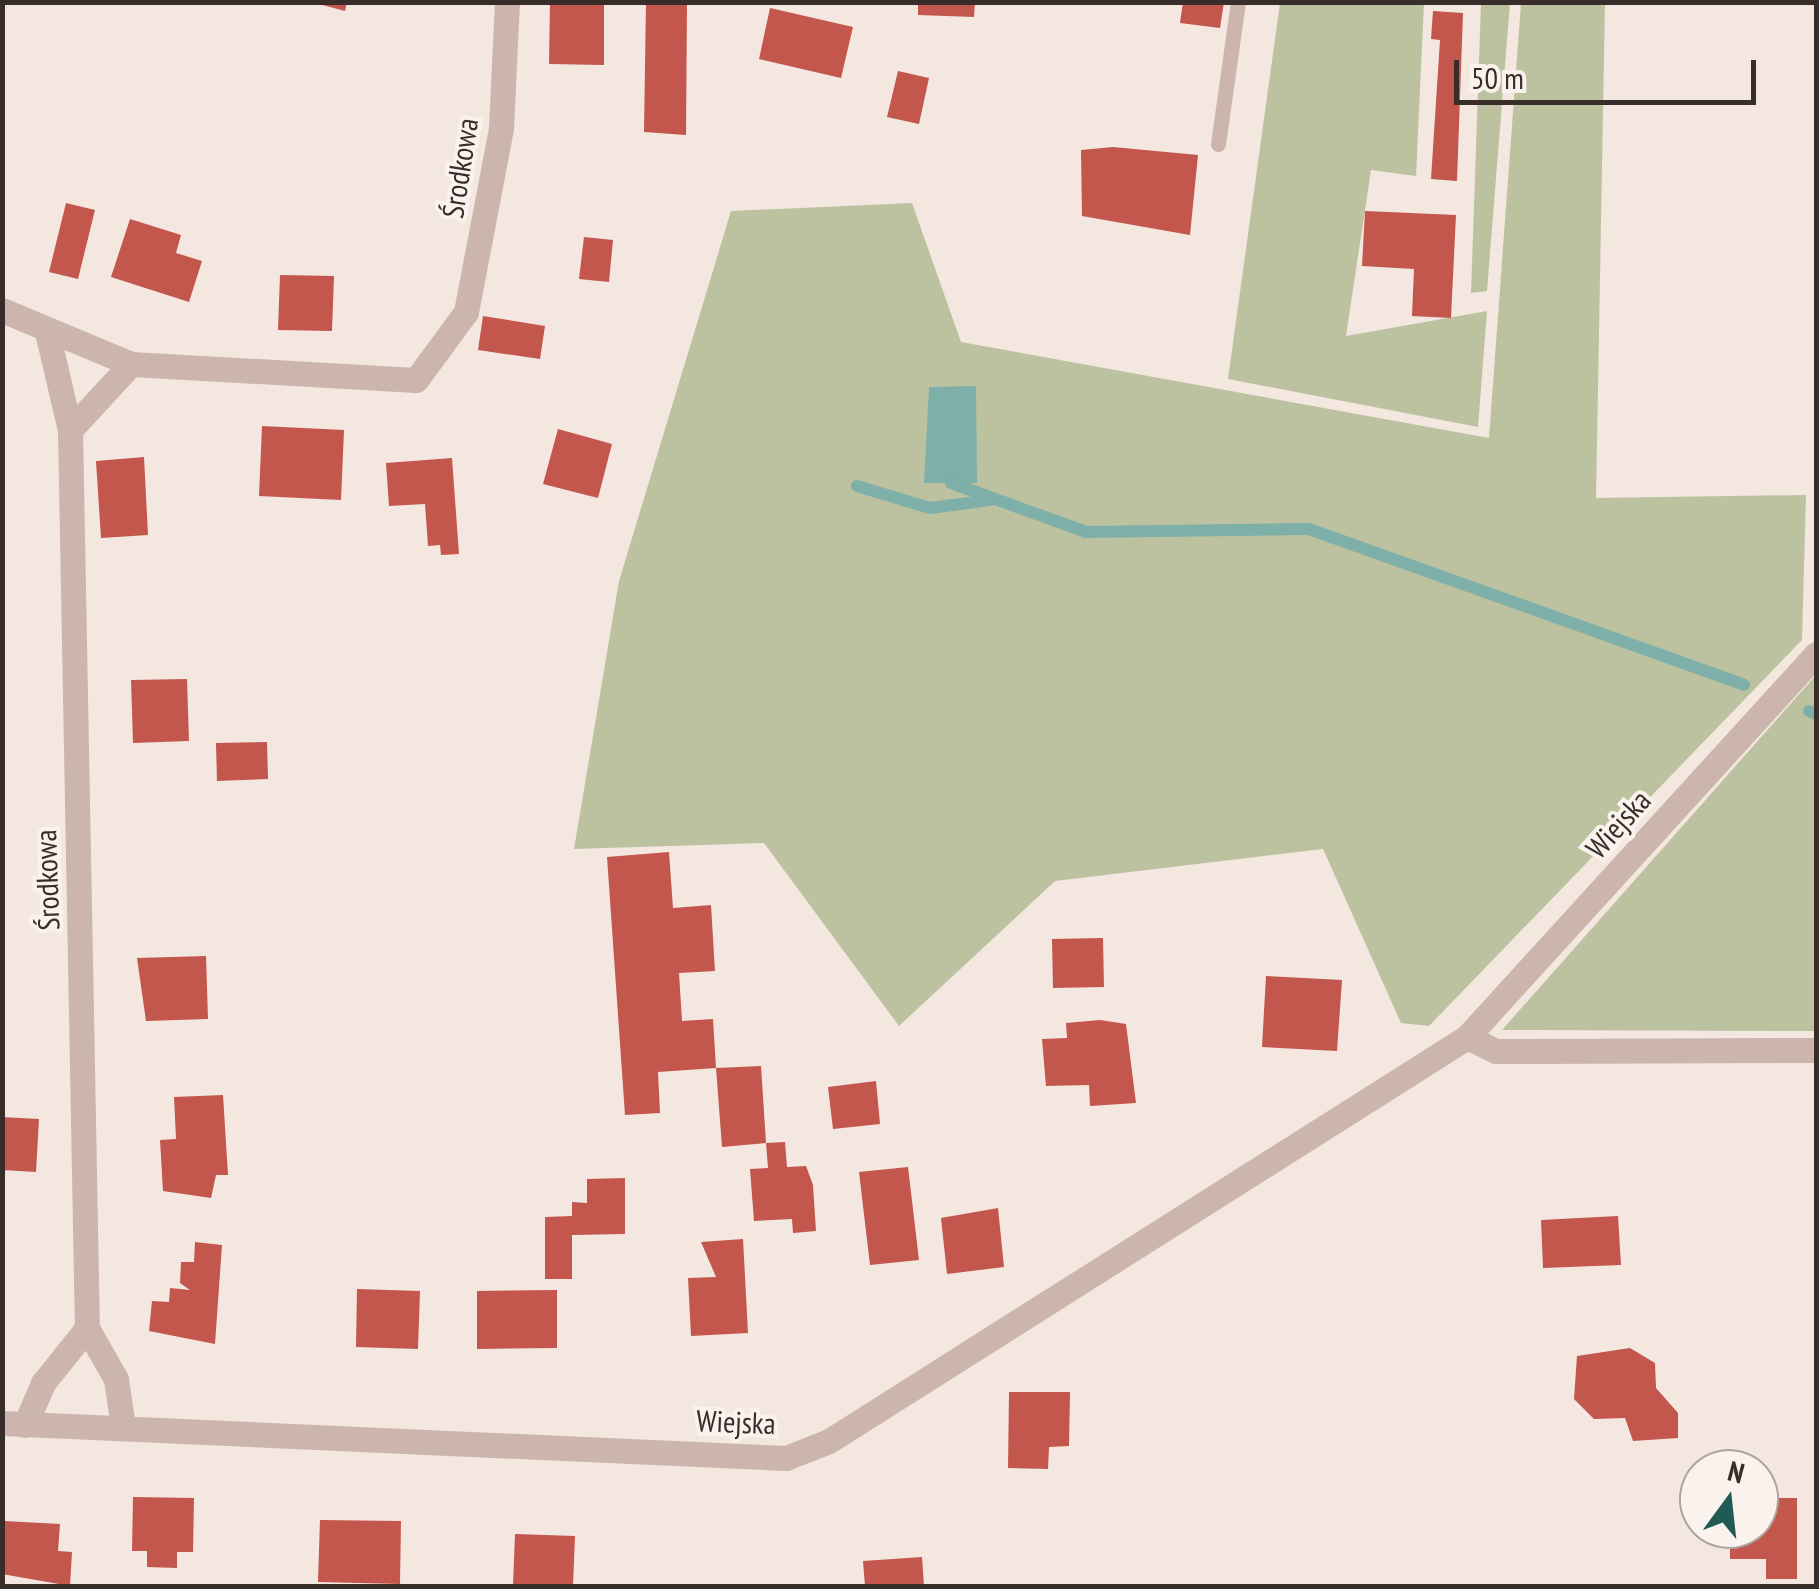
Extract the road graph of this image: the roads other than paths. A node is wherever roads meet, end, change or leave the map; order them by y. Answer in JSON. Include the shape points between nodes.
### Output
{"nodes":[{"id":1,"x":506,"y":2,"type":"edge"},
{"id":2,"x":1238,"y":2,"type":"edge"},
{"id":3,"x":1218,"y":144,"type":"dead end"},
{"id":4,"x":2,"y":310,"type":"edge"},
{"id":5,"x":47,"y":332,"type":"junction"},
{"id":6,"x":131,"y":364,"type":"junction"},
{"id":7,"x":70,"y":430,"type":"junction"},
{"id":8,"x":1816,"y":654,"type":"edge"},
{"id":9,"x":1468,"y":1037,"type":"junction"},
{"id":10,"x":1816,"y":1050,"type":"edge"},
{"id":11,"x":87,"y":1328,"type":"junction"},
{"id":12,"x":14,"y":1424,"type":"edge"},
{"id":13,"x":123,"y":1427,"type":"junction"}],
"edges":[{"from":1,"to":6,"type":"street","name":"Środkowa","via":[[501,128],[466,312],[416,380]]},
{"from":2,"to":3,"type":"lane"},
{"from":4,"to":5,"type":"street","name":"Środkowa"},
{"from":5,"to":6,"type":"street","name":"Środkowa"},
{"from":5,"to":7,"type":"street","name":"Środkowa"},
{"from":6,"to":7,"type":"street"},
{"from":7,"to":11,"type":"street","name":"Środkowa"},
{"from":8,"to":9,"type":"street","name":"Wiejska"},
{"from":9,"to":10,"type":"street","via":[[1496,1051]]},
{"from":9,"to":13,"type":"street","name":"Wiejska","via":[[880,1410],[786,1458]]},
{"from":11,"to":12,"type":"street"},
{"from":11,"to":13,"type":"street","name":"Środkowa","via":[[116,1379]]},
{"from":12,"to":13,"type":"street","name":"Wiejska"}]}
